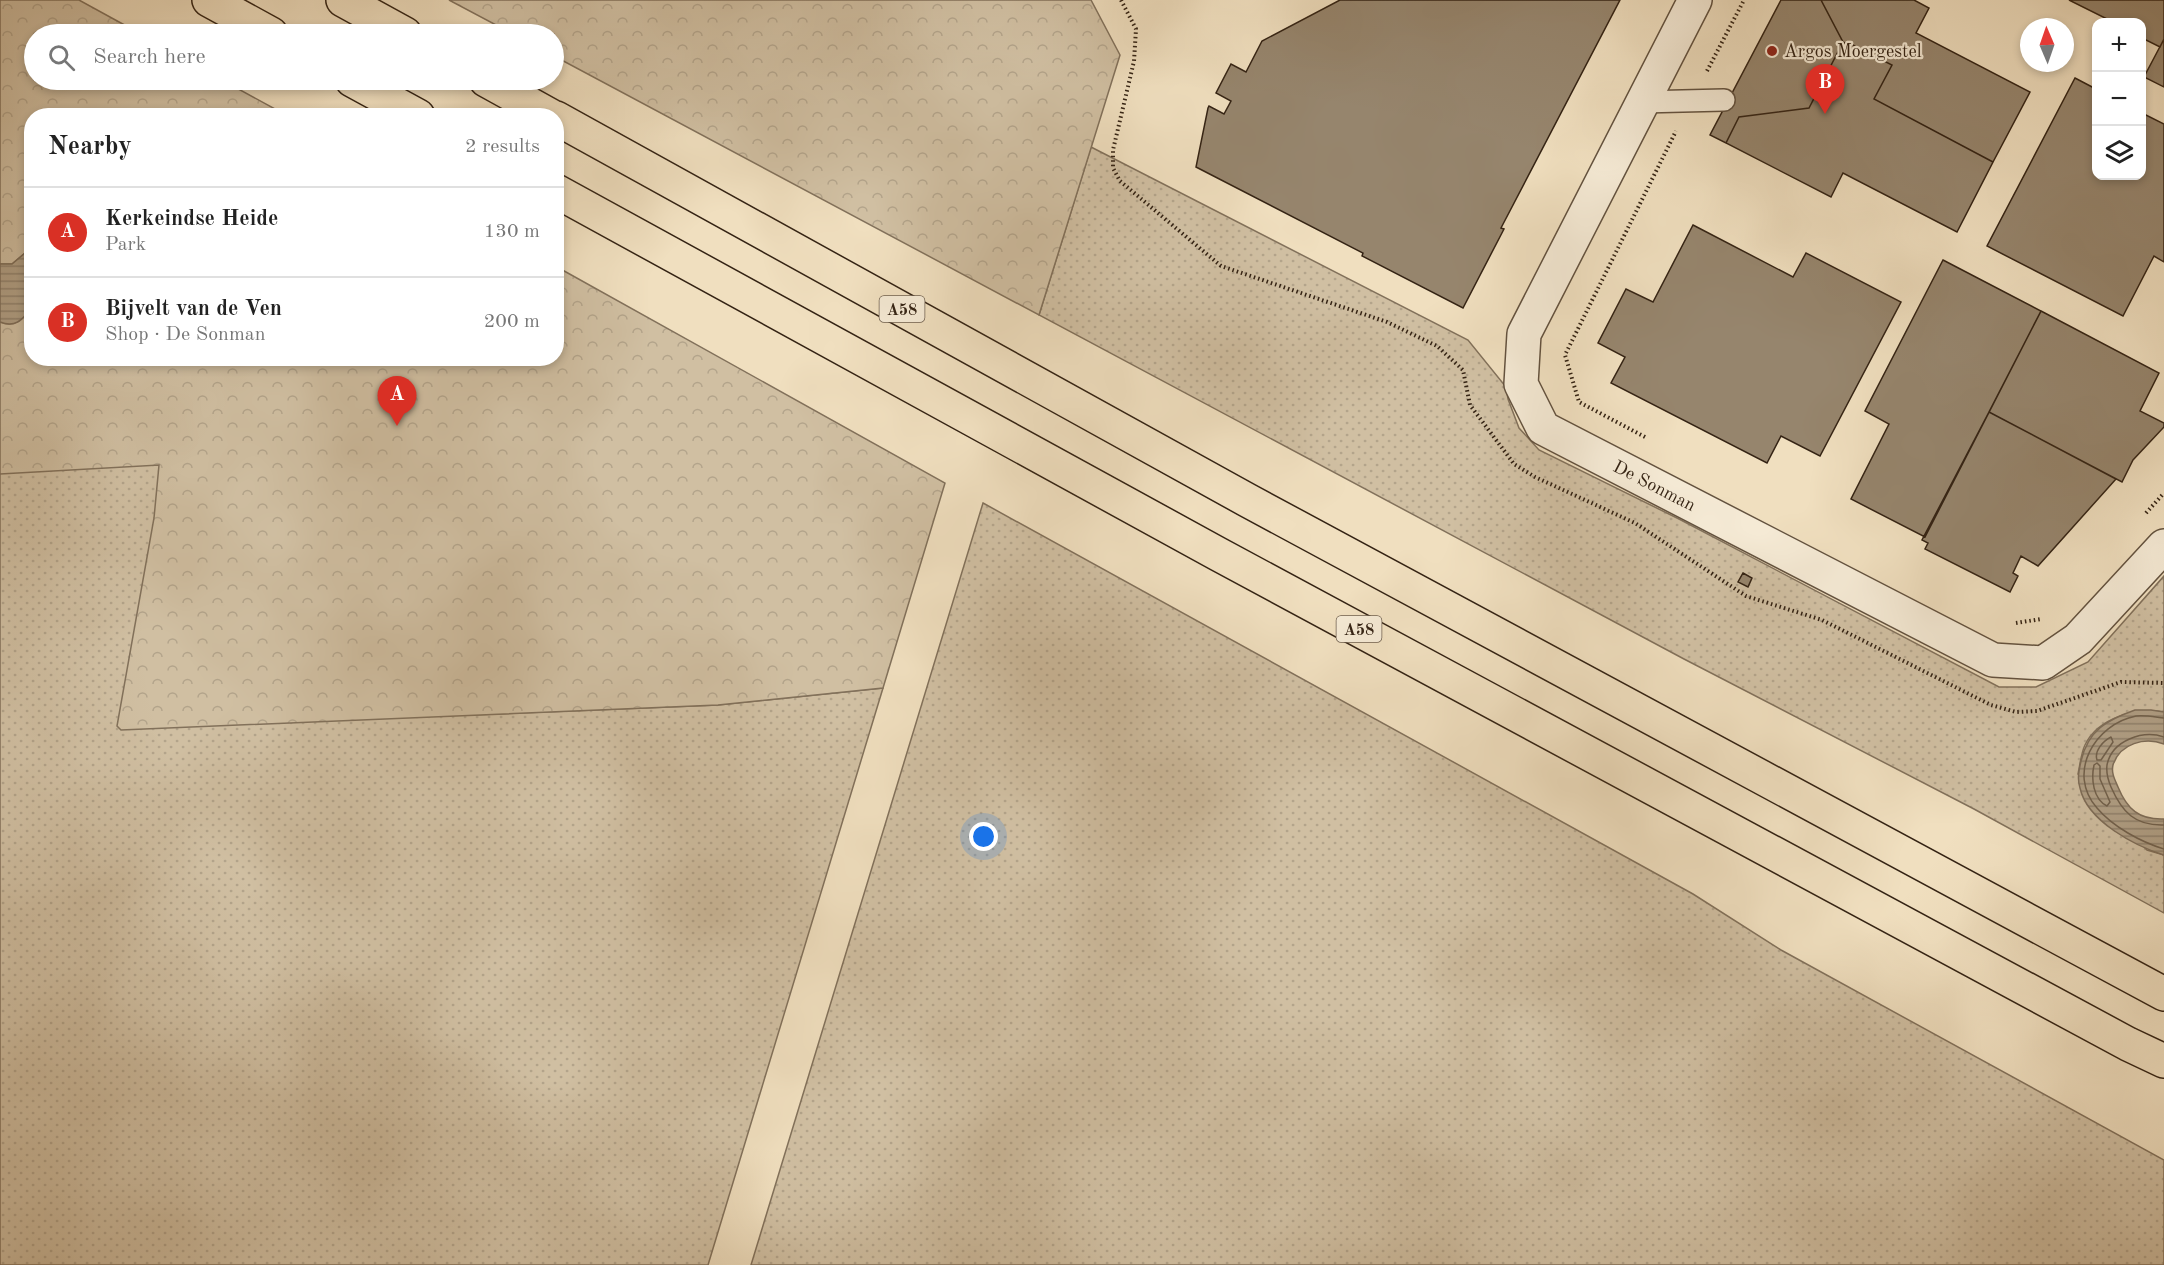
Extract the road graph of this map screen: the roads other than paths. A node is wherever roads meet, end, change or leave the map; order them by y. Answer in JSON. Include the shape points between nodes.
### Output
{"nodes":[{"id":1,"x":208,"y":0,"type":"edge"},
{"id":2,"x":342,"y":0,"type":"edge"},
{"id":3,"x":1695,"y":0,"type":"edge"},
{"id":4,"x":252,"y":24,"type":"edge"},
{"id":5,"x":386,"y":24,"type":"edge"},
{"id":6,"x":370,"y":90,"type":"edge"},
{"id":7,"x":504,"y":90,"type":"edge"},
{"id":8,"x":1724,"y":100,"type":"dead end"},
{"id":9,"x":1641,"y":102,"type":"junction"},
{"id":10,"x":403,"y":108,"type":"edge"},
{"id":11,"x":537,"y":108,"type":"edge"},
{"id":12,"x":564,"y":122,"type":"edge"},
{"id":13,"x":564,"y":195,"type":"edge"},
{"id":14,"x":2164,"y":546,"type":"edge"},
{"id":15,"x":2164,"y":994,"type":"edge"},
{"id":16,"x":2164,"y":1061,"type":"edge"}],
"edges":[{"from":1,"to":4,"type":"highway"},
{"from":2,"to":5,"type":"highway"},
{"from":3,"to":9,"type":"street","name":"De Sonman"},
{"from":6,"to":10,"type":"highway"},
{"from":7,"to":11,"type":"highway"},
{"from":8,"to":9,"type":"lane"},
{"from":9,"to":14,"type":"street","name":"De Sonman","via":[[1524,334],[1521,384],[1543,428],[1993,660],[2043,663],[2078,639]]},
{"from":12,"to":15,"type":"highway","number":"A58","via":[[1237,495]]},
{"from":13,"to":16,"type":"highway","number":"A58","via":[[1228,559]]}]}
